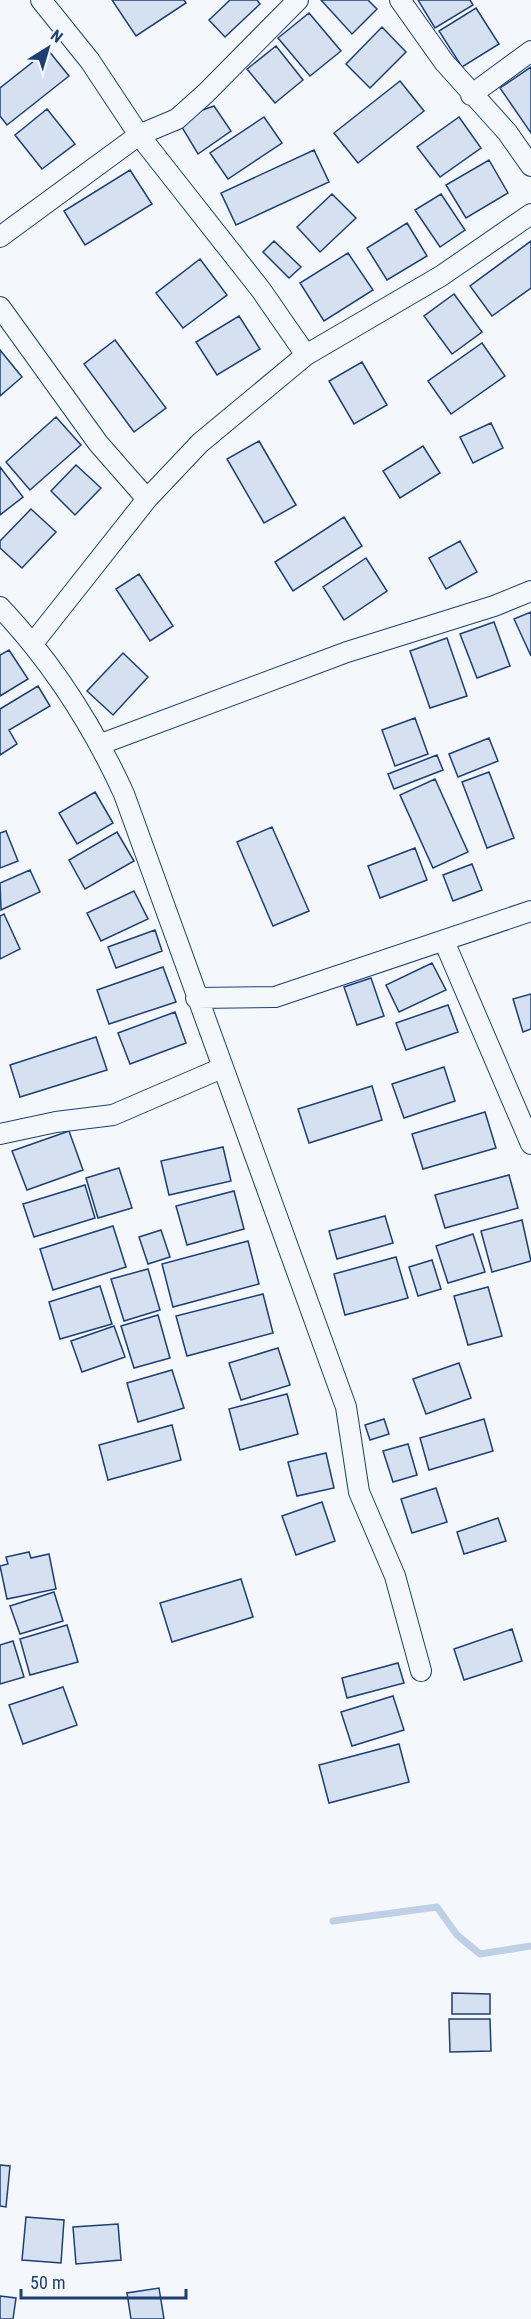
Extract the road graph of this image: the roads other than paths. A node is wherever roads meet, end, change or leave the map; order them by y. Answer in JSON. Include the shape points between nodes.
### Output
{"nodes":[{"id":1,"x":41,"y":0,"type":"edge"},
{"id":2,"x":298,"y":0,"type":"edge"},
{"id":3,"x":400,"y":0,"type":"edge"},
{"id":4,"x":531,"y":51,"type":"edge"},
{"id":5,"x":471,"y":95,"type":"junction"},
{"id":6,"x":139,"y":135,"type":"junction"},
{"id":7,"x":531,"y":166,"type":"edge"},
{"id":8,"x":531,"y":214,"type":"edge"},
{"id":9,"x":0,"y":237,"type":"edge"},
{"id":10,"x":0,"y":307,"type":"edge"},
{"id":11,"x":306,"y":355,"type":"junction"},
{"id":12,"x":147,"y":499,"type":"junction"},
{"id":13,"x":531,"y":591,"type":"edge"},
{"id":14,"x":0,"y":607,"type":"edge"},
{"id":15,"x":34,"y":642,"type":"junction"},
{"id":16,"x":101,"y":744,"type":"junction"},
{"id":17,"x":531,"y":911,"type":"edge"},
{"id":18,"x":444,"y":941,"type":"junction"},
{"id":19,"x":196,"y":998,"type":"junction"},
{"id":20,"x":222,"y":1068,"type":"junction"},
{"id":21,"x":1,"y":1132,"type":"edge"},
{"id":22,"x":531,"y":1144,"type":"edge"},
{"id":23,"x":421,"y":1671,"type":"dead end"}],
"edges":[{"from":1,"to":6,"type":"street","via":[[90,61]]},
{"from":2,"to":6,"type":"street","via":[[177,118]]},
{"from":3,"to":5,"type":"street"},
{"from":4,"to":5,"type":"street"},
{"from":5,"to":7,"type":"street","via":[[507,132]]},
{"from":6,"to":9,"type":"street"},
{"from":6,"to":11,"type":"street","via":[[261,290]]},
{"from":8,"to":11,"type":"street","via":[[441,276]]},
{"from":10,"to":12,"type":"street","via":[[98,443]]},
{"from":11,"to":12,"type":"street","via":[[200,443]]},
{"from":12,"to":15,"type":"street"},
{"from":13,"to":16,"type":"street","via":[[347,652]]},
{"from":14,"to":15,"type":"street"},
{"from":15,"to":16,"type":"street"},
{"from":16,"to":19,"type":"street","via":[[124,794]]},
{"from":17,"to":18,"type":"street"},
{"from":18,"to":19,"type":"street","via":[[275,997]]},
{"from":18,"to":22,"type":"street"},
{"from":19,"to":20,"type":"street"},
{"from":20,"to":21,"type":"street","via":[[113,1114]]},
{"from":20,"to":23,"type":"street","via":[[290,1245],[346,1407],[359,1492],[395,1576]]}]}
